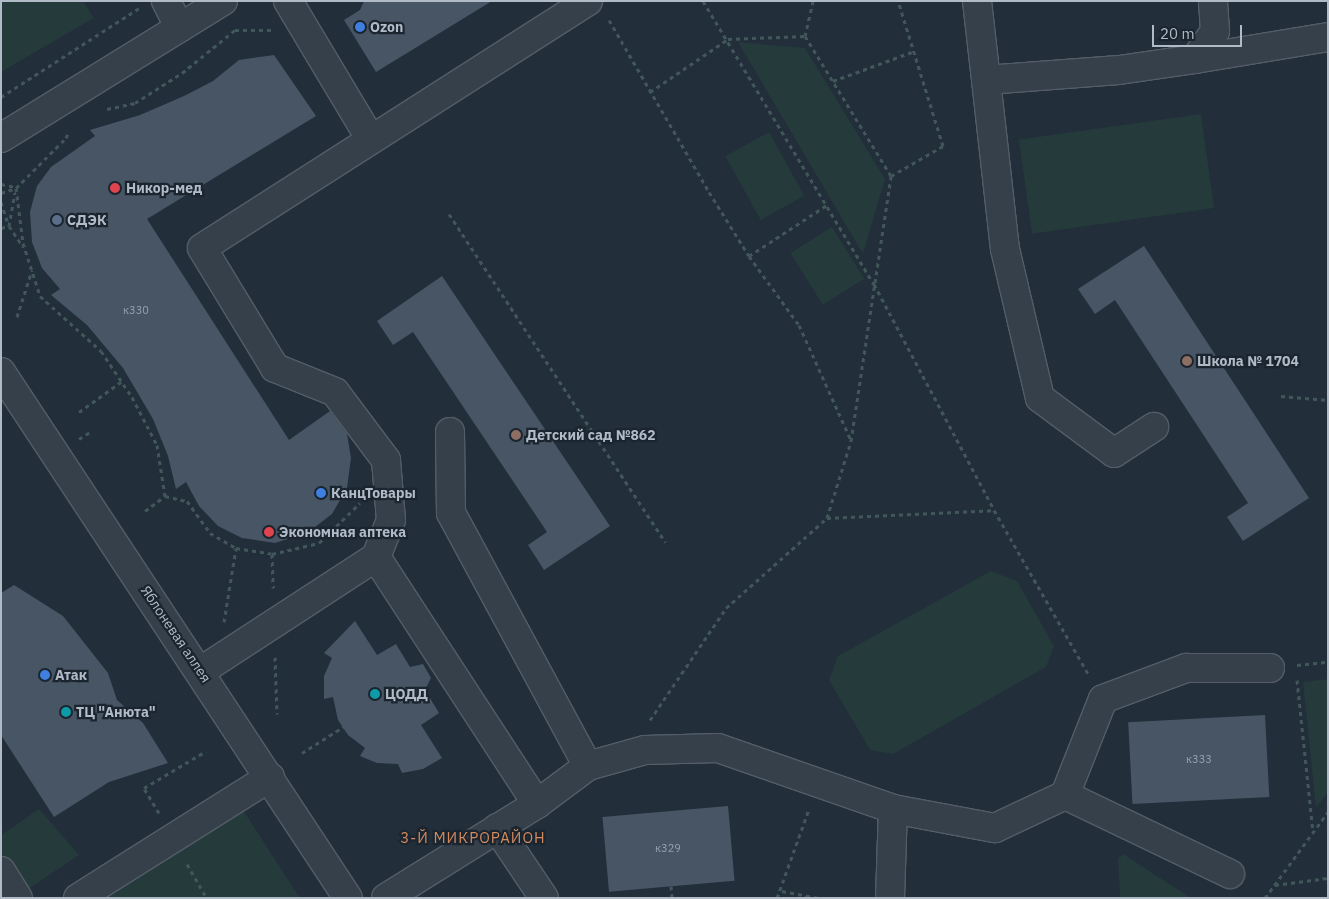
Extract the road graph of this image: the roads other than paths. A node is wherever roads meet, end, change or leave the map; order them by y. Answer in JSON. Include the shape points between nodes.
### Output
{"nodes":[{"id":1,"x":223,"y":1,"type":"edge"},
{"id":2,"x":288,"y":1,"type":"edge"},
{"id":3,"x":977,"y":1,"type":"edge"},
{"id":4,"x":1213,"y":1,"type":"edge"},
{"id":5,"x":154,"y":4,"type":"edge"},
{"id":6,"x":598,"y":9,"type":"edge"},
{"id":7,"x":180,"y":28,"type":"junction"},
{"id":8,"x":1328,"y":37,"type":"edge"},
{"id":9,"x":1196,"y":58,"type":"junction"},
{"id":10,"x":986,"y":80,"type":"junction"},
{"id":11,"x":1,"y":138,"type":"edge"},
{"id":12,"x":370,"y":138,"type":"junction"},
{"id":13,"x":1,"y":372,"type":"edge"},
{"id":14,"x":1154,"y":427,"type":"dead end"},
{"id":15,"x":450,"y":432,"type":"dead end"},
{"id":16,"x":376,"y":557,"type":"junction"},
{"id":17,"x":1282,"y":667,"type":"road end"},
{"id":18,"x":201,"y":671,"type":"junction"},
{"id":19,"x":588,"y":766,"type":"junction"},
{"id":20,"x":270,"y":777,"type":"junction"},
{"id":21,"x":1065,"y":795,"type":"junction"},
{"id":22,"x":537,"y":804,"type":"junction"},
{"id":23,"x":893,"y":809,"type":"junction"},
{"id":24,"x":497,"y":828,"type":"junction"},
{"id":25,"x":1,"y":871,"type":"edge"},
{"id":26,"x":1230,"y":874,"type":"dead end"},
{"id":27,"x":18,"y":898,"type":"edge"},
{"id":28,"x":78,"y":898,"type":"edge"},
{"id":29,"x":348,"y":898,"type":"edge"},
{"id":30,"x":386,"y":898,"type":"edge"},
{"id":31,"x":544,"y":898,"type":"edge"},
{"id":32,"x":890,"y":898,"type":"edge"}],
"edges":[{"from":1,"to":7,"type":"street"},
{"from":2,"to":12,"type":"street"},
{"from":3,"to":10,"type":"street"},
{"from":4,"to":9,"type":"street","via":[[1215,31]]},
{"from":5,"to":7,"type":"street"},
{"from":6,"to":12,"type":"street"},
{"from":7,"to":11,"type":"street"},
{"from":8,"to":9,"type":"street"},
{"from":9,"to":10,"type":"street","via":[[1119,70]]},
{"from":10,"to":14,"type":"street","via":[[1005,249],[1040,398],[1114,453]]},
{"from":12,"to":16,"type":"street","via":[[202,248],[275,368],[335,392],[386,460],[391,520]]},
{"from":13,"to":18,"type":"street","name":"Яблоневая аллея"},
{"from":15,"to":19,"type":"street","via":[[451,513]]},
{"from":16,"to":18,"type":"street"},
{"from":16,"to":22,"type":"street"},
{"from":17,"to":21,"type":"street","via":[[1186,668],[1103,699]]},
{"from":18,"to":20,"type":"street","name":"Яблоневая аллея"},
{"from":19,"to":22,"type":"street"},
{"from":19,"to":23,"type":"street","via":[[645,750],[718,748]]},
{"from":20,"to":28,"type":"street"},
{"from":20,"to":29,"type":"street","name":"Яблоневая аллея"},
{"from":21,"to":23,"type":"street","via":[[995,828]]},
{"from":21,"to":26,"type":"street"},
{"from":22,"to":24,"type":"street"},
{"from":23,"to":32,"type":"street"},
{"from":24,"to":30,"type":"street"},
{"from":24,"to":31,"type":"street"},
{"from":25,"to":27,"type":"street"}]}
